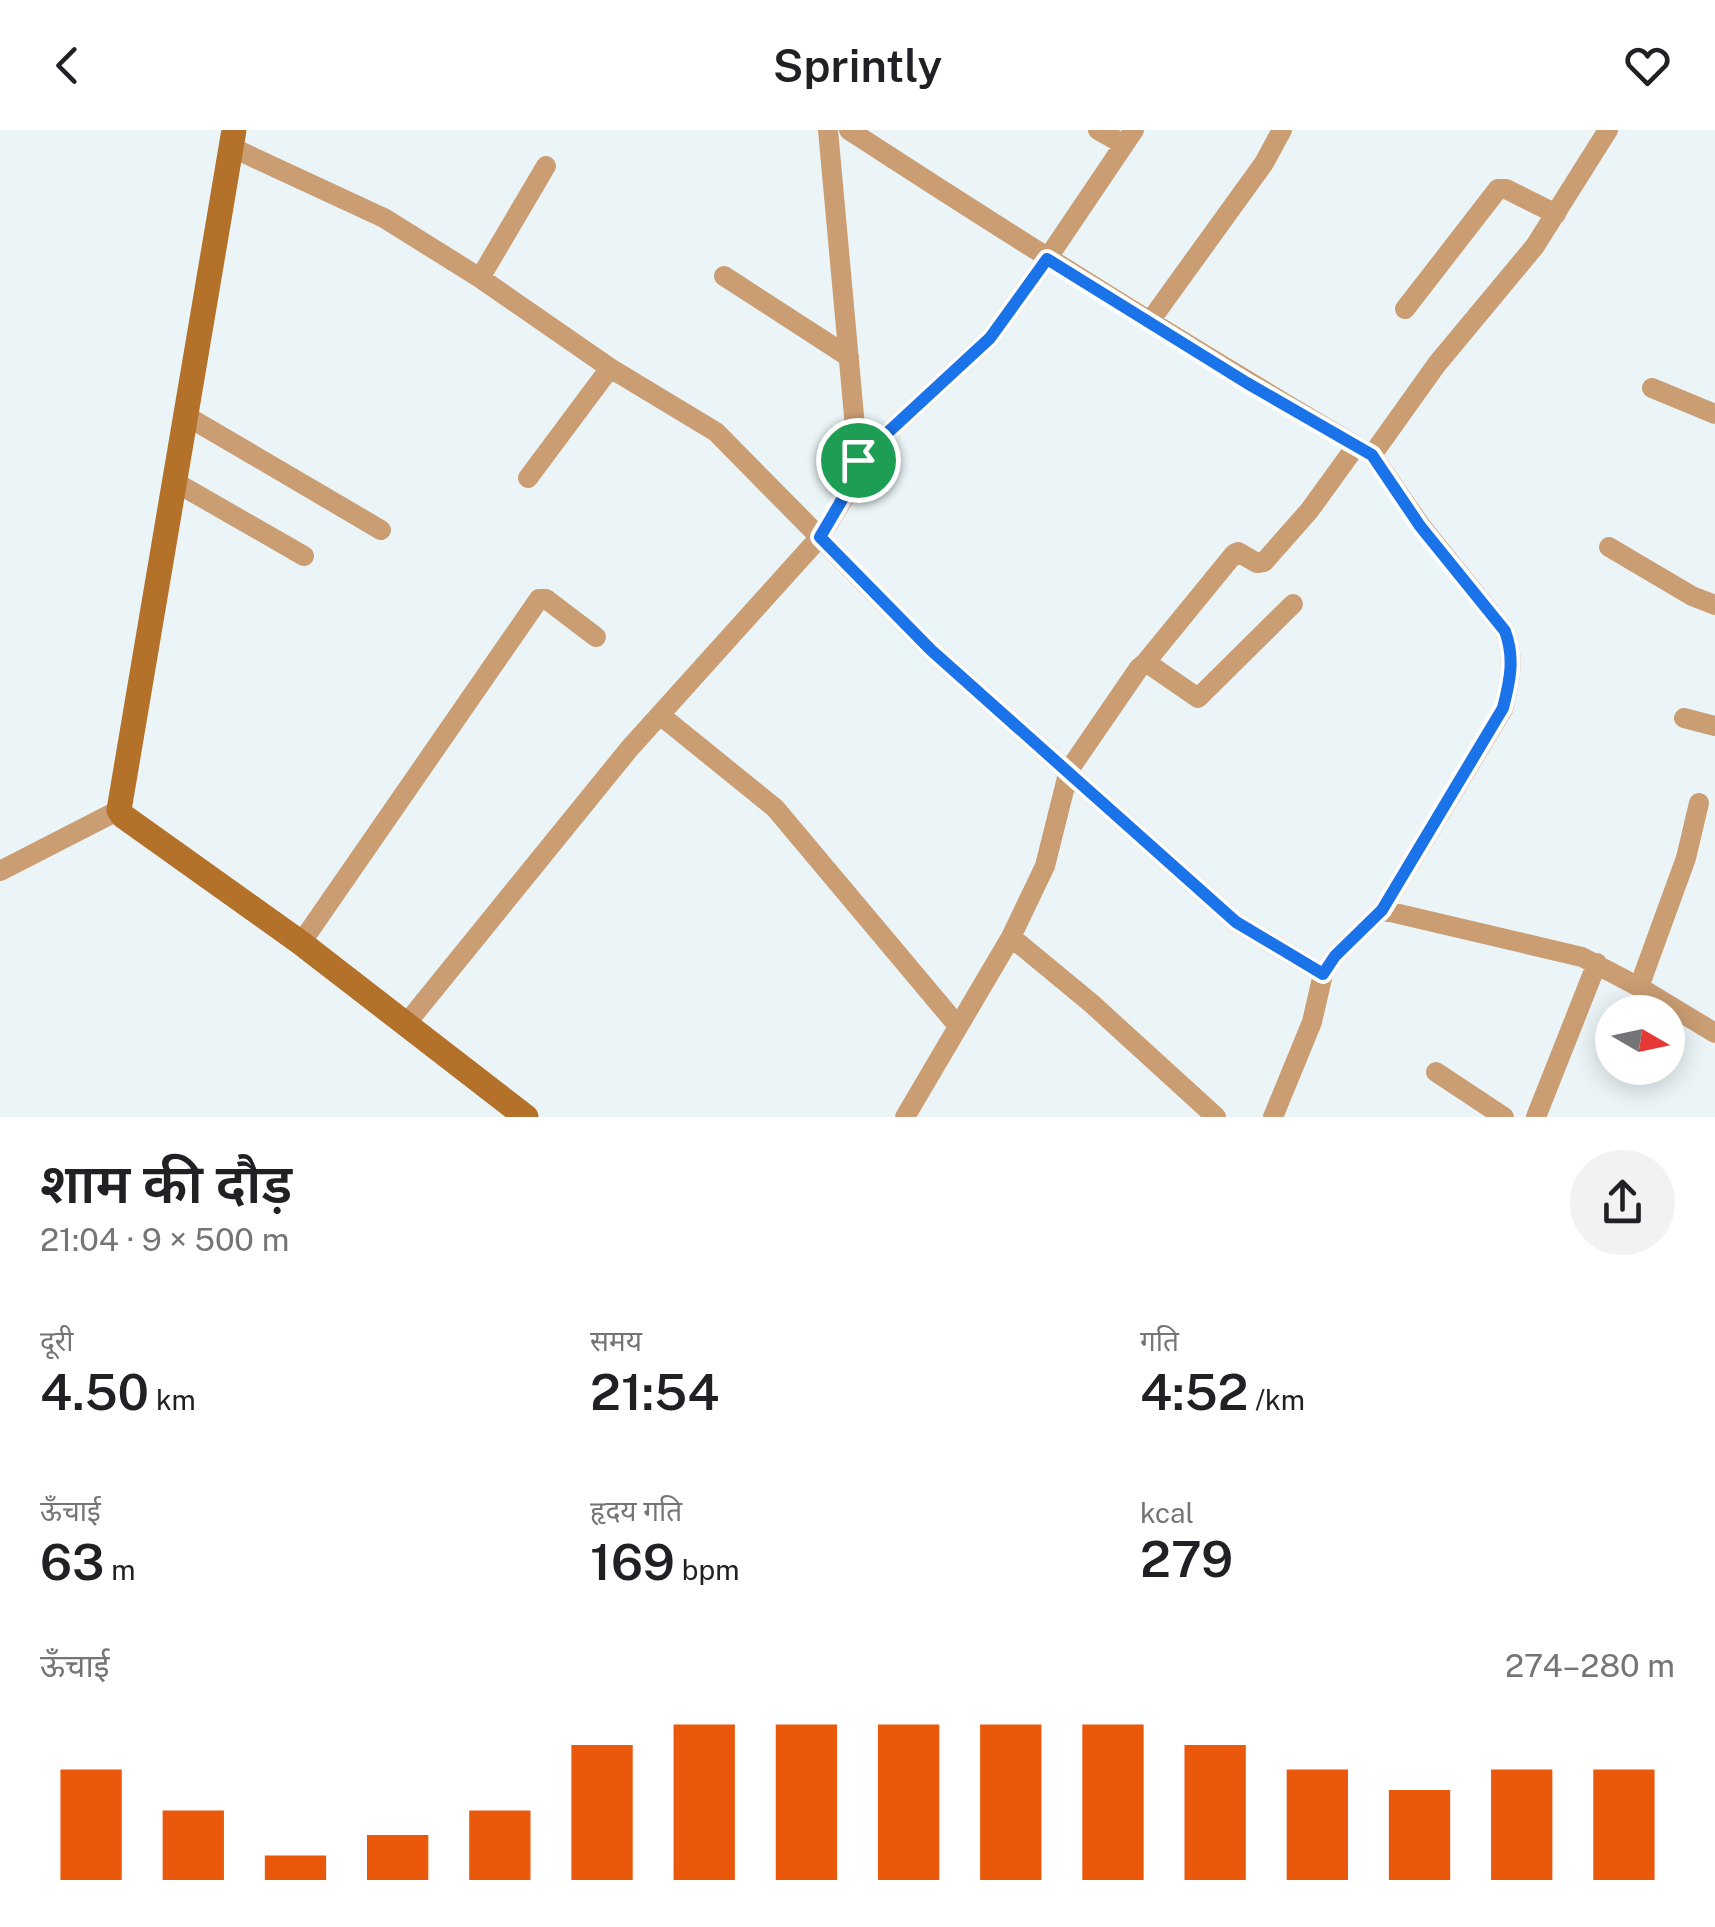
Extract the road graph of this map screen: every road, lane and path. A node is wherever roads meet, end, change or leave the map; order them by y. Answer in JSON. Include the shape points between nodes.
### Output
{"nodes":[{"id":1,"x":828,"y":130,"type":"edge"},
{"id":2,"x":849,"y":130,"type":"edge"},
{"id":3,"x":1098,"y":130,"type":"edge"},
{"id":4,"x":1282,"y":130,"type":"edge"},
{"id":5,"x":1608,"y":130,"type":"edge"},
{"id":6,"x":1128,"y":137,"type":"edge"},
{"id":7,"x":233,"y":138,"type":"edge"},
{"id":8,"x":546,"y":166,"type":"dead end"},
{"id":9,"x":1556,"y":214,"type":"junction"},
{"id":10,"x":1047,"y":259,"type":"junction"},
{"id":11,"x":724,"y":276,"type":"dead end"},
{"id":12,"x":480,"y":278,"type":"junction"},
{"id":13,"x":1405,"y":309,"type":"dead end"},
{"id":14,"x":1150,"y":322,"type":"junction"},
{"id":15,"x":849,"y":356,"type":"junction"},
{"id":16,"x":610,"y":368,"type":"junction"},
{"id":17,"x":1652,"y":388,"type":"dead end"},
{"id":18,"x":1715,"y":414,"type":"edge"},
{"id":19,"x":185,"y":415,"type":"junction"},
{"id":20,"x":1364,"y":451,"type":"junction"},
{"id":21,"x":858,"y":460,"type":"junction"},
{"id":22,"x":528,"y":478,"type":"dead end"},
{"id":23,"x":175,"y":482,"type":"junction"},
{"id":24,"x":382,"y":530,"type":"dead end"},
{"id":25,"x":820,"y":537,"type":"junction"},
{"id":26,"x":1610,"y":547,"type":"dead end"},
{"id":27,"x":304,"y":556,"type":"dead end"},
{"id":28,"x":1293,"y":604,"type":"dead end"},
{"id":29,"x":1715,"y":604,"type":"edge"},
{"id":30,"x":596,"y":637,"type":"dead end"},
{"id":31,"x":1145,"y":663,"type":"junction"},
{"id":32,"x":660,"y":716,"type":"junction"},
{"id":33,"x":1684,"y":718,"type":"dead end"},
{"id":34,"x":1715,"y":726,"type":"edge"},
{"id":35,"x":1069,"y":770,"type":"junction"},
{"id":36,"x":1699,"y":803,"type":"dead end"},
{"id":37,"x":119,"y":810,"type":"junction"},
{"id":38,"x":0,"y":871,"type":"edge"},
{"id":39,"x":1382,"y":910,"type":"junction"},
{"id":40,"x":1011,"y":937,"type":"junction"},
{"id":41,"x":300,"y":943,"type":"junction"},
{"id":42,"x":1596,"y":963,"type":"junction"},
{"id":43,"x":1323,"y":974,"type":"junction"},
{"id":44,"x":1640,"y":987,"type":"junction"},
{"id":45,"x":406,"y":1024,"type":"junction"},
{"id":46,"x":958,"y":1026,"type":"junction"},
{"id":47,"x":1715,"y":1033,"type":"edge"},
{"id":48,"x":1436,"y":1072,"type":"dead end"},
{"id":49,"x":526,"y":1117,"type":"edge"},
{"id":50,"x":905,"y":1117,"type":"edge"},
{"id":51,"x":1216,"y":1117,"type":"edge"},
{"id":52,"x":1273,"y":1117,"type":"edge"},
{"id":53,"x":1504,"y":1117,"type":"edge"},
{"id":54,"x":1536,"y":1117,"type":"edge"}],
"edges":[{"from":1,"to":15,"type":"street"},
{"from":2,"to":10,"type":"street"},
{"from":3,"to":6,"type":"street"},
{"from":4,"to":14,"type":"street"},
{"from":5,"to":9,"type":"street"},
{"from":6,"to":10,"type":"street"},
{"from":7,"to":12,"type":"street"},
{"from":7,"to":19,"type":"street"},
{"from":8,"to":12,"type":"street"},
{"from":9,"to":13,"type":"street","via":[[1498,189]]},
{"from":9,"to":20,"type":"street","via":[[1514,274]]},
{"from":10,"to":14,"type":"street"},
{"from":10,"to":21,"type":"street","via":[[990,338]]},
{"from":11,"to":15,"type":"street"},
{"from":12,"to":16,"type":"street"},
{"from":14,"to":20,"type":"street"},
{"from":15,"to":21,"type":"street"},
{"from":16,"to":22,"type":"street"},
{"from":16,"to":25,"type":"street","via":[[716,432]]},
{"from":17,"to":18,"type":"street"},
{"from":19,"to":23,"type":"street"},
{"from":19,"to":24,"type":"street"},
{"from":20,"to":31,"type":"street","via":[[1264,562],[1234,554]]},
{"from":20,"to":39,"type":"street","via":[[1512,648],[1503,708]]},
{"from":21,"to":25,"type":"street"},
{"from":23,"to":27,"type":"street"},
{"from":23,"to":37,"type":"street"},
{"from":25,"to":32,"type":"street"},
{"from":25,"to":35,"type":"street","via":[[931,650]]},
{"from":26,"to":29,"type":"street"},
{"from":28,"to":31,"type":"street","via":[[1198,698]]},
{"from":30,"to":41,"type":"street","via":[[539,600]]},
{"from":31,"to":35,"type":"street"},
{"from":32,"to":45,"type":"street"},
{"from":32,"to":46,"type":"street","via":[[775,808]]},
{"from":33,"to":34,"type":"street"},
{"from":35,"to":40,"type":"street","via":[[1044,866]]},
{"from":35,"to":43,"type":"street","via":[[1236,922]]},
{"from":36,"to":44,"type":"street"},
{"from":37,"to":38,"type":"street"},
{"from":37,"to":41,"type":"street"},
{"from":39,"to":42,"type":"street"},
{"from":39,"to":43,"type":"street"},
{"from":40,"to":46,"type":"street"},
{"from":40,"to":51,"type":"street"},
{"from":41,"to":45,"type":"street"},
{"from":42,"to":44,"type":"street"},
{"from":42,"to":54,"type":"street"},
{"from":43,"to":52,"type":"street","via":[[1312,1022]]},
{"from":44,"to":47,"type":"street"},
{"from":45,"to":49,"type":"street"},
{"from":46,"to":50,"type":"street"},
{"from":48,"to":53,"type":"street"}]}
